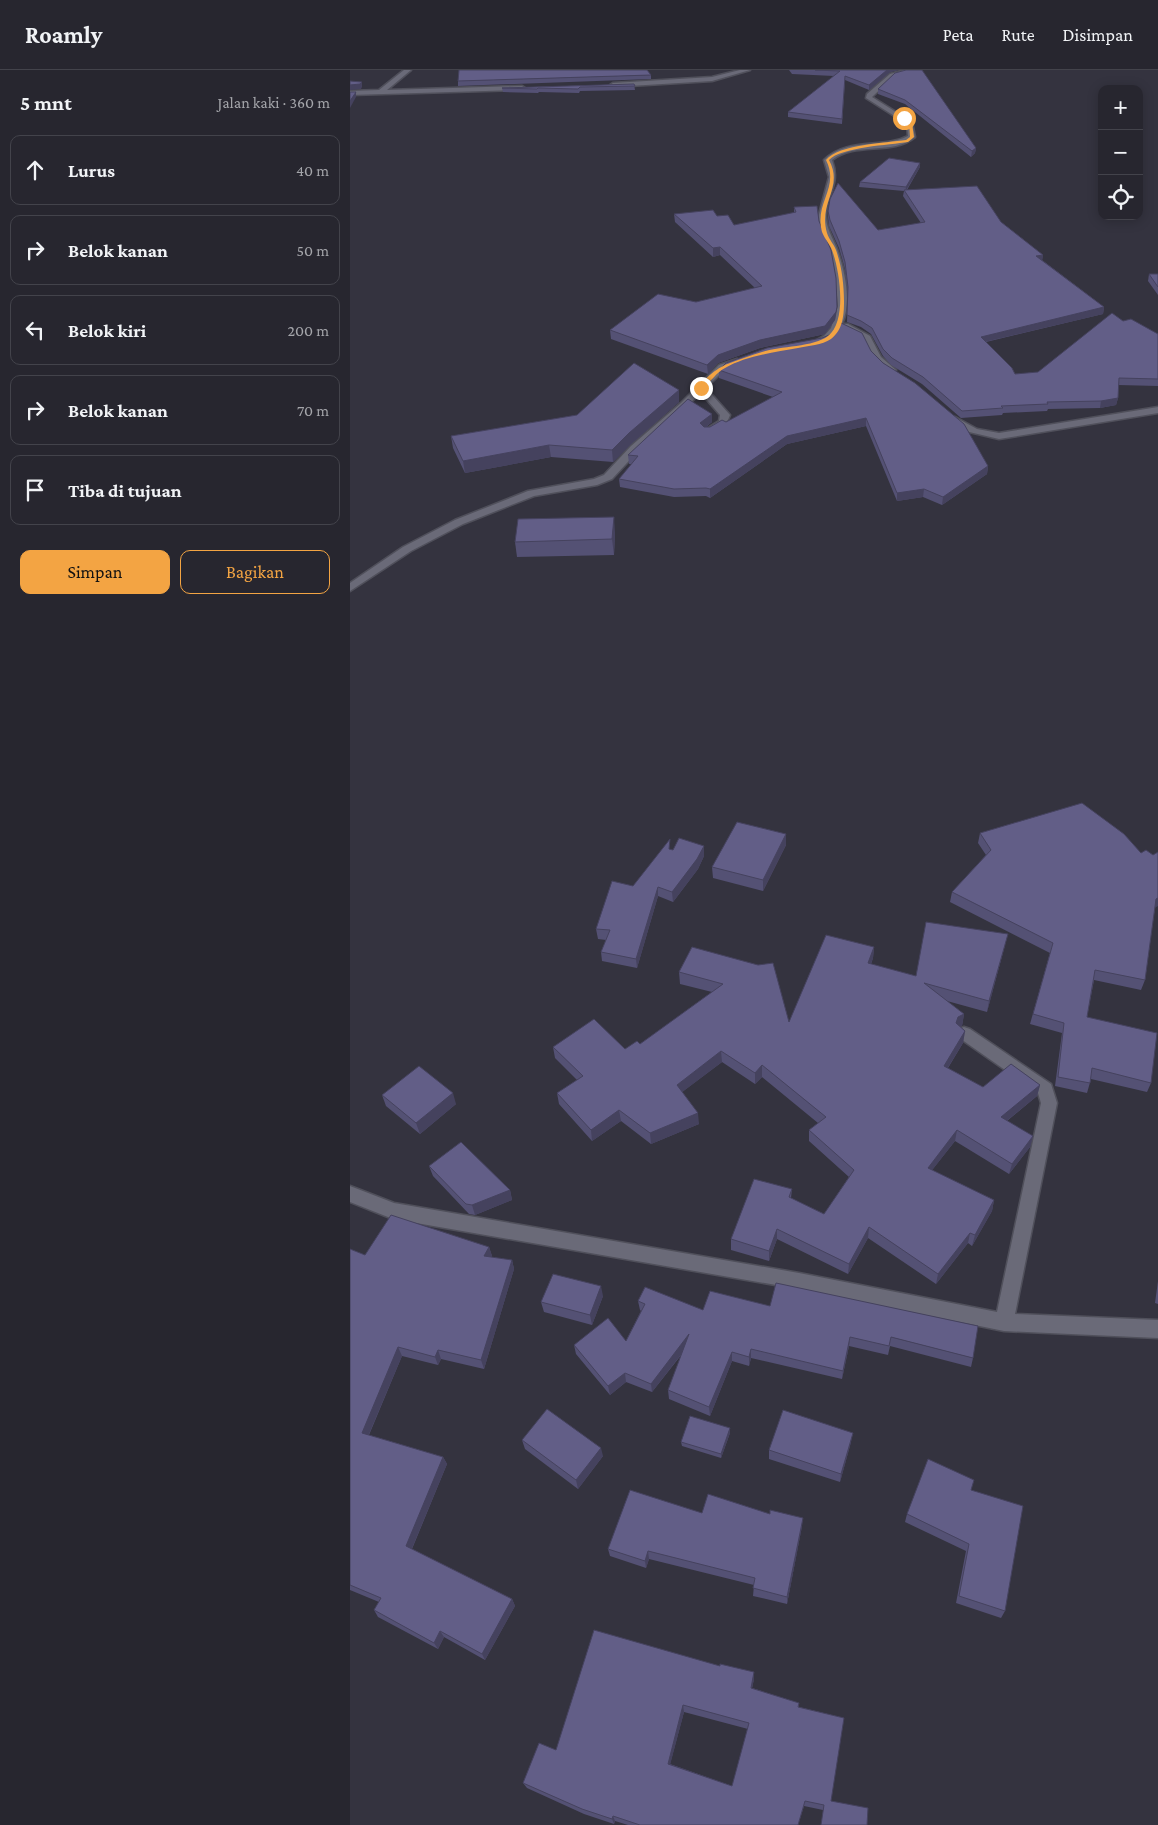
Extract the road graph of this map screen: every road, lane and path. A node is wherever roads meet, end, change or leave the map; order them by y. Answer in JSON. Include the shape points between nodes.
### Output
{"nodes":[{"id":1,"x":408,"y":70,"type":"edge"},
{"id":2,"x":747,"y":70,"type":"edge"},
{"id":3,"x":912,"y":70,"type":"edge"},
{"id":4,"x":607,"y":85,"type":"edge"},
{"id":5,"x":533,"y":88,"type":"edge"},
{"id":6,"x":350,"y":92,"type":"edge"},
{"id":7,"x":380,"y":92,"type":"junction"},
{"id":8,"x":838,"y":324,"type":"junction"},
{"id":9,"x":809,"y":344,"type":"edge"},
{"id":10,"x":747,"y":358,"type":"edge"},
{"id":11,"x":902,"y":376,"type":"edge"},
{"id":12,"x":701,"y":388,"type":"junction"},
{"id":13,"x":1158,"y":410,"type":"edge"},
{"id":14,"x":943,"y":411,"type":"edge"},
{"id":15,"x":707,"y":431,"type":"edge"},
{"id":16,"x":350,"y":588,"type":"edge"},
{"id":17,"x":964,"y":1033,"type":"edge"},
{"id":18,"x":350,"y":1194,"type":"edge"},
{"id":19,"x":1004,"y":1322,"type":"junction"},
{"id":20,"x":1158,"y":1329,"type":"edge"}],
"edges":[{"from":1,"to":7,"type":"street"},
{"from":2,"to":4,"type":"street","via":[[712,79]]},
{"from":3,"to":8,"type":"street","via":[[892,75],[868,98],[910,123],[912,137],[898,143],[847,150],[828,160],[833,181],[822,218],[825,234],[835,252],[842,288],[842,319]]},
{"from":5,"to":7,"type":"street"},
{"from":6,"to":7,"type":"street"},
{"from":8,"to":9,"type":"street","via":[[829,338]]},
{"from":8,"to":11,"type":"street","via":[[867,338],[887,368]]},
{"from":10,"to":12,"type":"street","via":[[722,367]]},
{"from":12,"to":15,"type":"street","via":[[725,415],[723,422]]},
{"from":12,"to":16,"type":"street","via":[[608,477],[597,482],[532,492],[458,522],[407,549]]},
{"from":13,"to":14,"type":"street","via":[[998,436],[963,428]]},
{"from":17,"to":19,"type":"street","via":[[1045,1089],[1049,1103]]},
{"from":18,"to":19,"type":"street","via":[[393,1211],[789,1279]]},
{"from":19,"to":20,"type":"street"}]}
